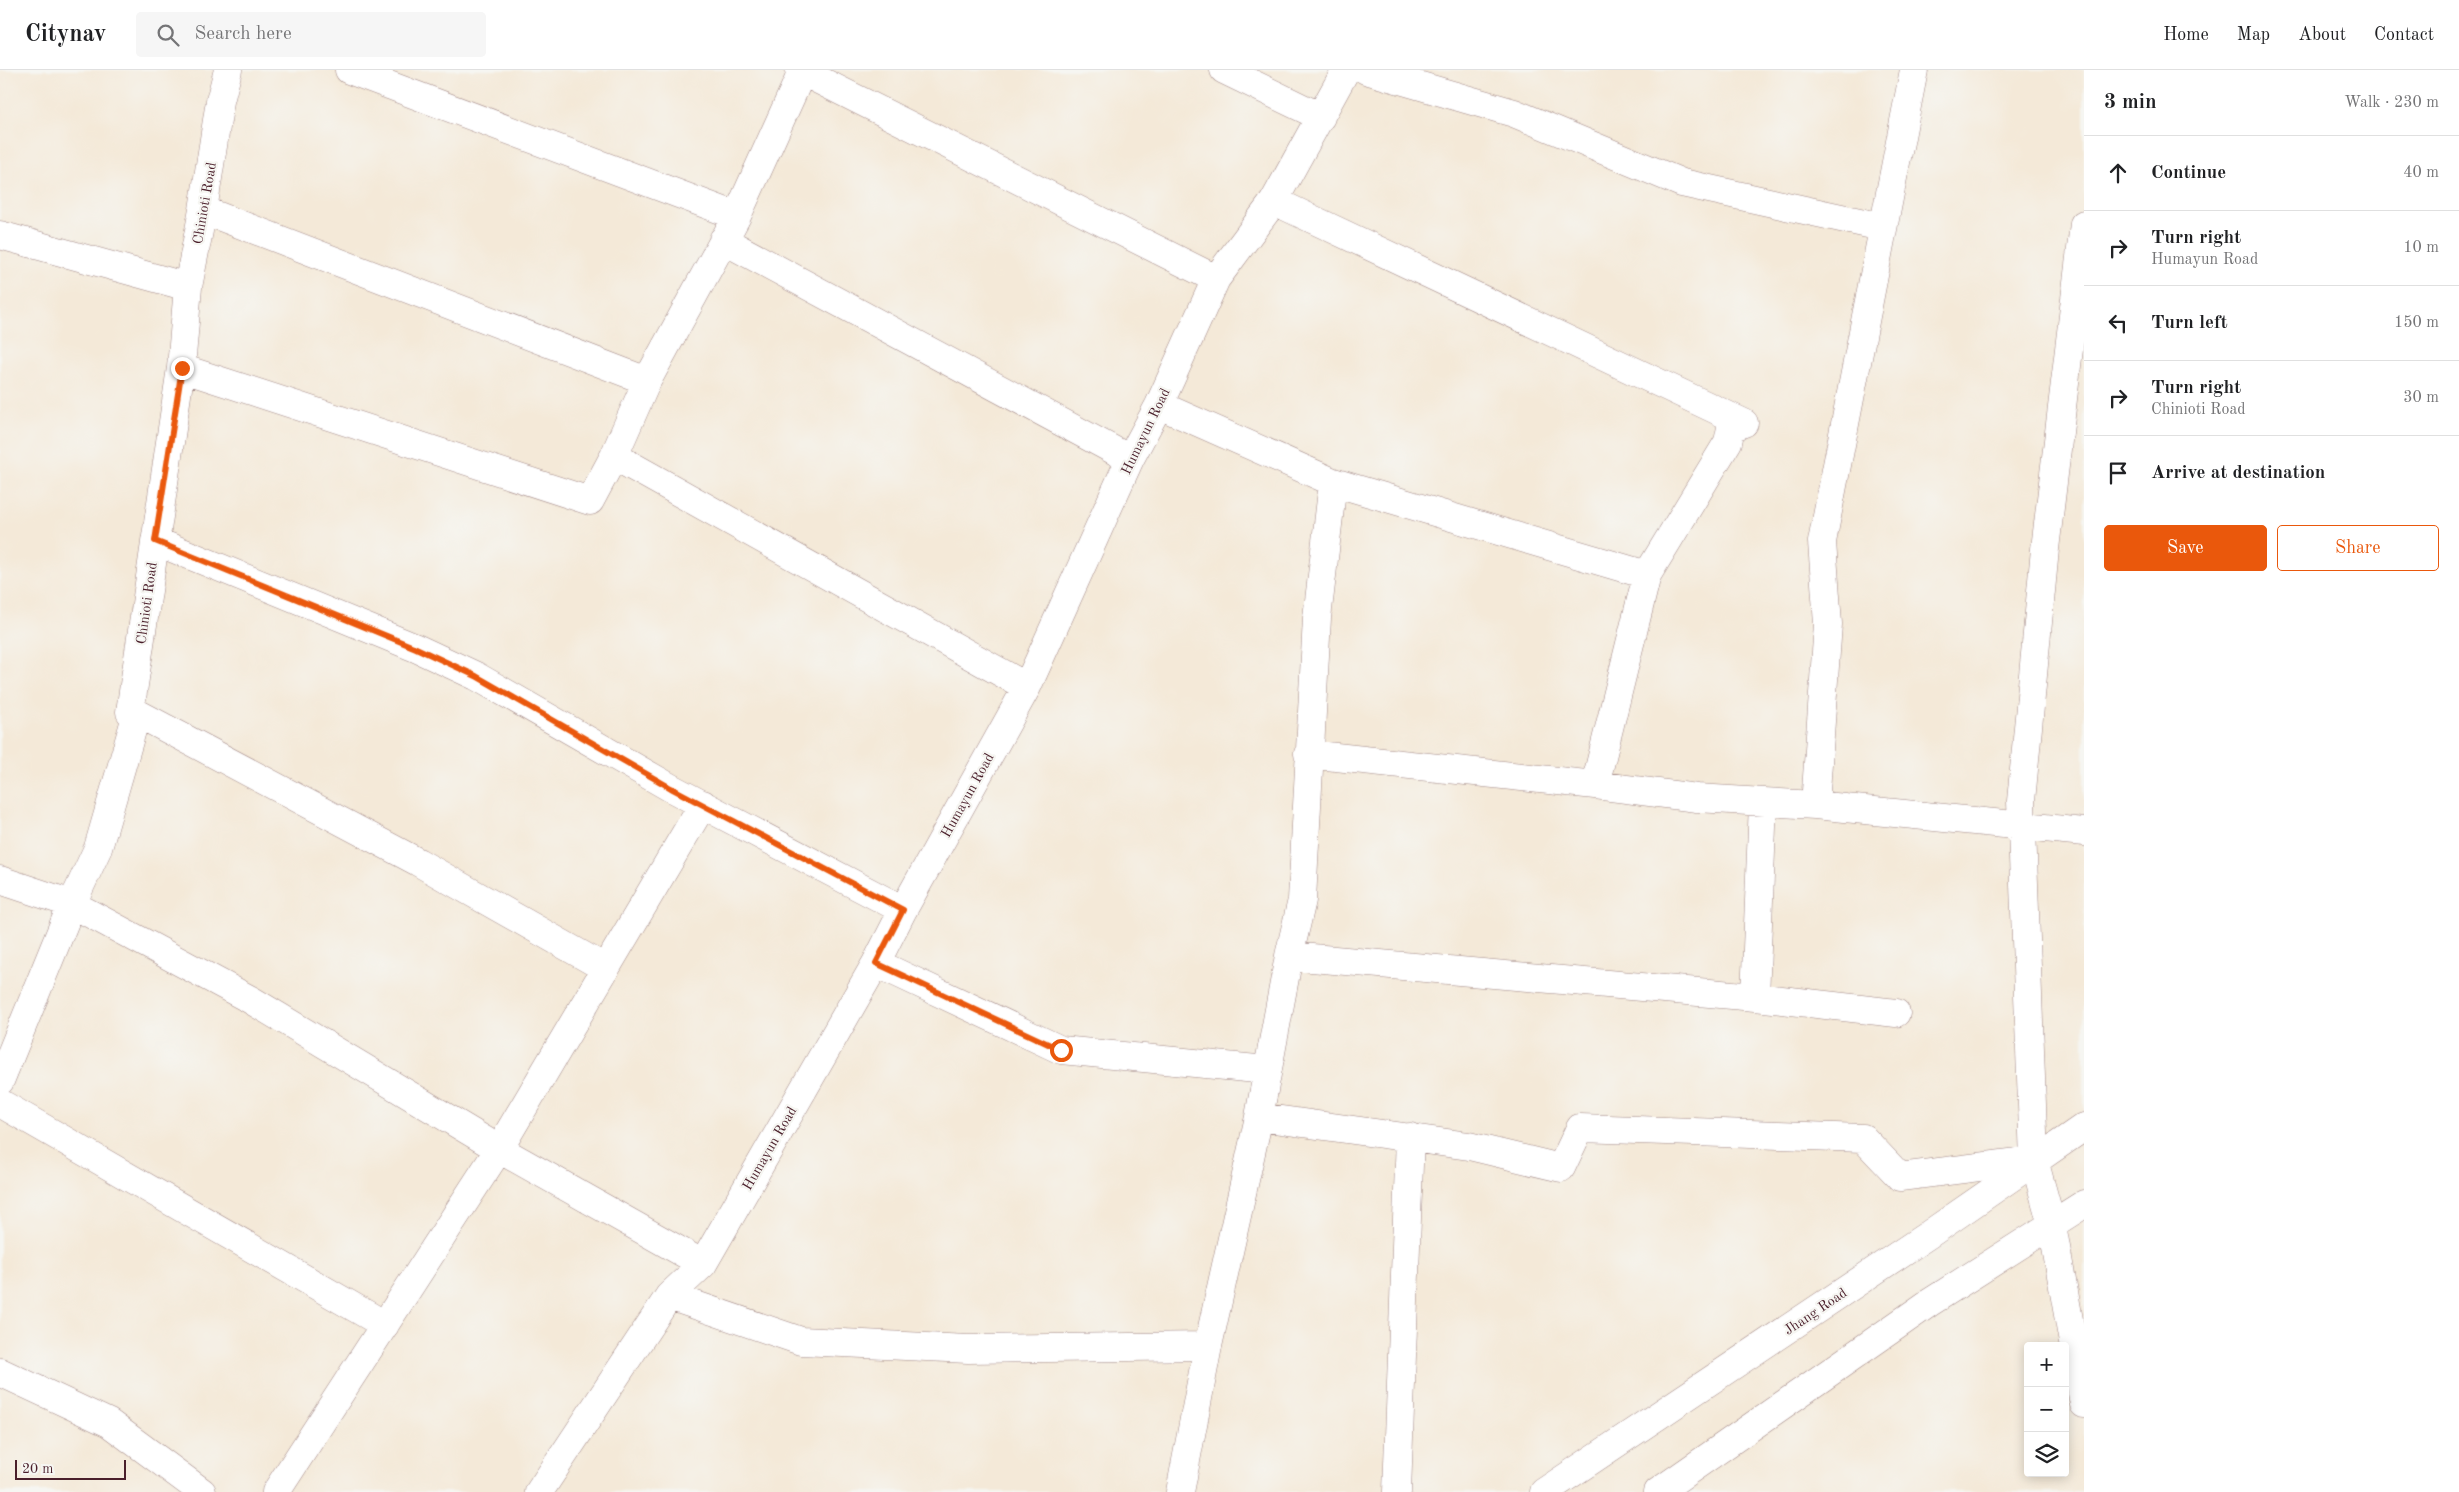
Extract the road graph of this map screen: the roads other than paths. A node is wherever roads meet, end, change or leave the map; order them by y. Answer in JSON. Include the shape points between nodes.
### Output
{"nodes":[{"id":1,"x":228,"y":70,"type":"edge"},
{"id":2,"x":349,"y":70,"type":"edge"},
{"id":3,"x":801,"y":70,"type":"edge"},
{"id":4,"x":1224,"y":70,"type":"edge"},
{"id":5,"x":1346,"y":70,"type":"edge"},
{"id":6,"x":1366,"y":70,"type":"edge"},
{"id":7,"x":1914,"y":70,"type":"edge"},
{"id":8,"x":1321,"y":117,"type":"junction"},
{"id":9,"x":1274,"y":201,"type":"junction"},
{"id":10,"x":203,"y":210,"type":"junction"},
{"id":11,"x":737,"y":216,"type":"junction"},
{"id":12,"x":2084,"y":224,"type":"edge"},
{"id":13,"x":1882,"y":227,"type":"junction"},
{"id":14,"x":0,"y":235,"type":"edge"},
{"id":15,"x":723,"y":240,"type":"junction"},
{"id":16,"x":1216,"y":279,"type":"junction"},
{"id":17,"x":188,"y":287,"type":"junction"},
{"id":18,"x":182,"y":368,"type":"junction"},
{"id":19,"x":647,"y":381,"type":"junction"},
{"id":20,"x":1159,"y":404,"type":"junction"},
{"id":21,"x":614,"y":456,"type":"junction"},
{"id":22,"x":1130,"y":459,"type":"junction"},
{"id":23,"x":1333,"y":482,"type":"junction"},
{"id":24,"x":155,"y":541,"type":"junction"},
{"id":25,"x":1647,"y":575,"type":"junction"},
{"id":26,"x":1027,"y":687,"type":"junction"},
{"id":27,"x":137,"y":713,"type":"junction"},
{"id":28,"x":1308,"y":754,"type":"junction"},
{"id":29,"x":1595,"y":785,"type":"junction"},
{"id":30,"x":1763,"y":803,"type":"junction"},
{"id":31,"x":703,"y":804,"type":"junction"},
{"id":32,"x":1816,"y":805,"type":"junction"},
{"id":33,"x":2023,"y":826,"type":"junction"},
{"id":34,"x":2084,"y":832,"type":"edge"},
{"id":35,"x":0,"y":880,"type":"edge"},
{"id":36,"x":72,"y":904,"type":"junction"},
{"id":37,"x":903,"y":910,"type":"junction"},
{"id":38,"x":1289,"y":956,"type":"junction"},
{"id":39,"x":876,"y":963,"type":"junction"},
{"id":40,"x":605,"y":968,"type":"junction"},
{"id":41,"x":1755,"y":997,"type":"junction"},
{"id":42,"x":1896,"y":1013,"type":"dead end"},
{"id":43,"x":1267,"y":1070,"type":"junction"},
{"id":44,"x":0,"y":1081,"type":"edge"},
{"id":45,"x":0,"y":1103,"type":"edge"},
{"id":46,"x":1259,"y":1117,"type":"junction"},
{"id":47,"x":2084,"y":1127,"type":"edge"},
{"id":48,"x":1410,"y":1137,"type":"junction"},
{"id":49,"x":500,"y":1149,"type":"junction"},
{"id":50,"x":2034,"y":1160,"type":"junction"},
{"id":51,"x":2084,"y":1204,"type":"edge"},
{"id":52,"x":2052,"y":1225,"type":"junction"},
{"id":53,"x":702,"y":1264,"type":"junction"},
{"id":54,"x":669,"y":1296,"type":"junction"},
{"id":55,"x":385,"y":1326,"type":"junction"},
{"id":56,"x":1208,"y":1346,"type":"junction"},
{"id":57,"x":0,"y":1372,"type":"edge"},
{"id":58,"x":2084,"y":1404,"type":"edge"},
{"id":59,"x":202,"y":1492,"type":"edge"},
{"id":60,"x":276,"y":1492,"type":"edge"},
{"id":61,"x":539,"y":1492,"type":"edge"},
{"id":62,"x":1180,"y":1492,"type":"edge"},
{"id":63,"x":1397,"y":1492,"type":"edge"},
{"id":64,"x":1544,"y":1492,"type":"edge"},
{"id":65,"x":1658,"y":1492,"type":"edge"}],
"edges":[{"from":1,"to":10,"type":"main road","name":"Chinioti Road"},
{"from":2,"to":11,"type":"main road"},
{"from":3,"to":11,"type":"main road"},
{"from":3,"to":16,"type":"main road"},
{"from":4,"to":8,"type":"main road"},
{"from":5,"to":8,"type":"main road","name":"Humayun Road"},
{"from":6,"to":13,"type":"main road","via":[[1514,114],[1682,182]]},
{"from":7,"to":13,"type":"main road"},
{"from":8,"to":9,"type":"main road","name":"Humayun Road"},
{"from":9,"to":16,"type":"main road","name":"Humayun Road"},
{"from":9,"to":25,"type":"main road","via":[[1744,423],[1731,428],[1728,442]]},
{"from":10,"to":17,"type":"main road","name":"Chinioti Road"},
{"from":10,"to":19,"type":"main road"},
{"from":11,"to":15,"type":"main road"},
{"from":12,"to":33,"type":"main road","via":[[2045,549],[2021,801]]},
{"from":13,"to":32,"type":"main road","via":[[1822,542],[1828,624]]},
{"from":14,"to":17,"type":"main road"},
{"from":15,"to":19,"type":"main road"},
{"from":15,"to":22,"type":"main road"},
{"from":16,"to":20,"type":"main road","name":"Humayun Road"},
{"from":17,"to":18,"type":"main road","name":"Chinioti Road"},
{"from":18,"to":21,"type":"main road","via":[[590,501]]},
{"from":18,"to":24,"type":"main road","name":"Chinioti Road"},
{"from":19,"to":21,"type":"main road"},
{"from":20,"to":22,"type":"main road","name":"Humayun Road"},
{"from":20,"to":23,"type":"main road"},
{"from":21,"to":26,"type":"main road"},
{"from":22,"to":26,"type":"main road","name":"Humayun Road"},
{"from":23,"to":25,"type":"main road"},
{"from":23,"to":28,"type":"main road","via":[[1317,618]]},
{"from":24,"to":27,"type":"main road","name":"Chinioti Road","via":[[130,712]]},
{"from":24,"to":31,"type":"main road","via":[[416,648],[476,676]]},
{"from":25,"to":29,"type":"main road"},
{"from":26,"to":37,"type":"main road","name":"Humayun Road"},
{"from":27,"to":36,"type":"main road","name":"Chinioti Road","via":[[98,848]]},
{"from":27,"to":40,"type":"main road","via":[[418,862]]},
{"from":28,"to":29,"type":"main road"},
{"from":28,"to":38,"type":"main road","via":[[1302,900]]},
{"from":29,"to":30,"type":"main road"},
{"from":30,"to":32,"type":"main road"},
{"from":30,"to":41,"type":"main road"},
{"from":31,"to":37,"type":"main road"},
{"from":31,"to":40,"type":"main road"},
{"from":32,"to":33,"type":"main road"},
{"from":33,"to":34,"type":"main road"},
{"from":33,"to":50,"type":"main road"},
{"from":35,"to":36,"type":"main road"},
{"from":36,"to":44,"type":"main road","name":"Chinioti Road"},
{"from":36,"to":49,"type":"main road","via":[[251,1000]]},
{"from":37,"to":39,"type":"main road","name":"Humayun Road"},
{"from":38,"to":41,"type":"main road"},
{"from":38,"to":43,"type":"main road"},
{"from":39,"to":43,"type":"main road","via":[[1061,1050]]},
{"from":39,"to":53,"type":"main road","name":"Humayun Road"},
{"from":40,"to":49,"type":"main road"},
{"from":41,"to":42,"type":"main road"},
{"from":43,"to":46,"type":"main road"},
{"from":45,"to":55,"type":"main road"},
{"from":46,"to":48,"type":"main road"},
{"from":46,"to":56,"type":"main road"},
{"from":47,"to":50,"type":"main road","name":"Jhang Road"},
{"from":48,"to":50,"type":"main road","via":[[1469,1146],[1561,1168],[1580,1128],[1863,1138],[1900,1177]]},
{"from":48,"to":63,"type":"main road"},
{"from":49,"to":53,"type":"main road"},
{"from":49,"to":55,"type":"main road"},
{"from":50,"to":52,"type":"main road"},
{"from":50,"to":64,"type":"main road","name":"Jhang Road","via":[[1915,1244]]},
{"from":51,"to":52,"type":"main road"},
{"from":52,"to":58,"type":"main road"},
{"from":52,"to":65,"type":"main road","via":[[1929,1303]]},
{"from":53,"to":54,"type":"main road","name":"Humayun Road"},
{"from":54,"to":56,"type":"main road","via":[[801,1341],[968,1349]]},
{"from":54,"to":61,"type":"main road","name":"Humayun Road"},
{"from":55,"to":60,"type":"main road"},
{"from":56,"to":62,"type":"main road"},
{"from":57,"to":59,"type":"main road","via":[[109,1423]]}]}
